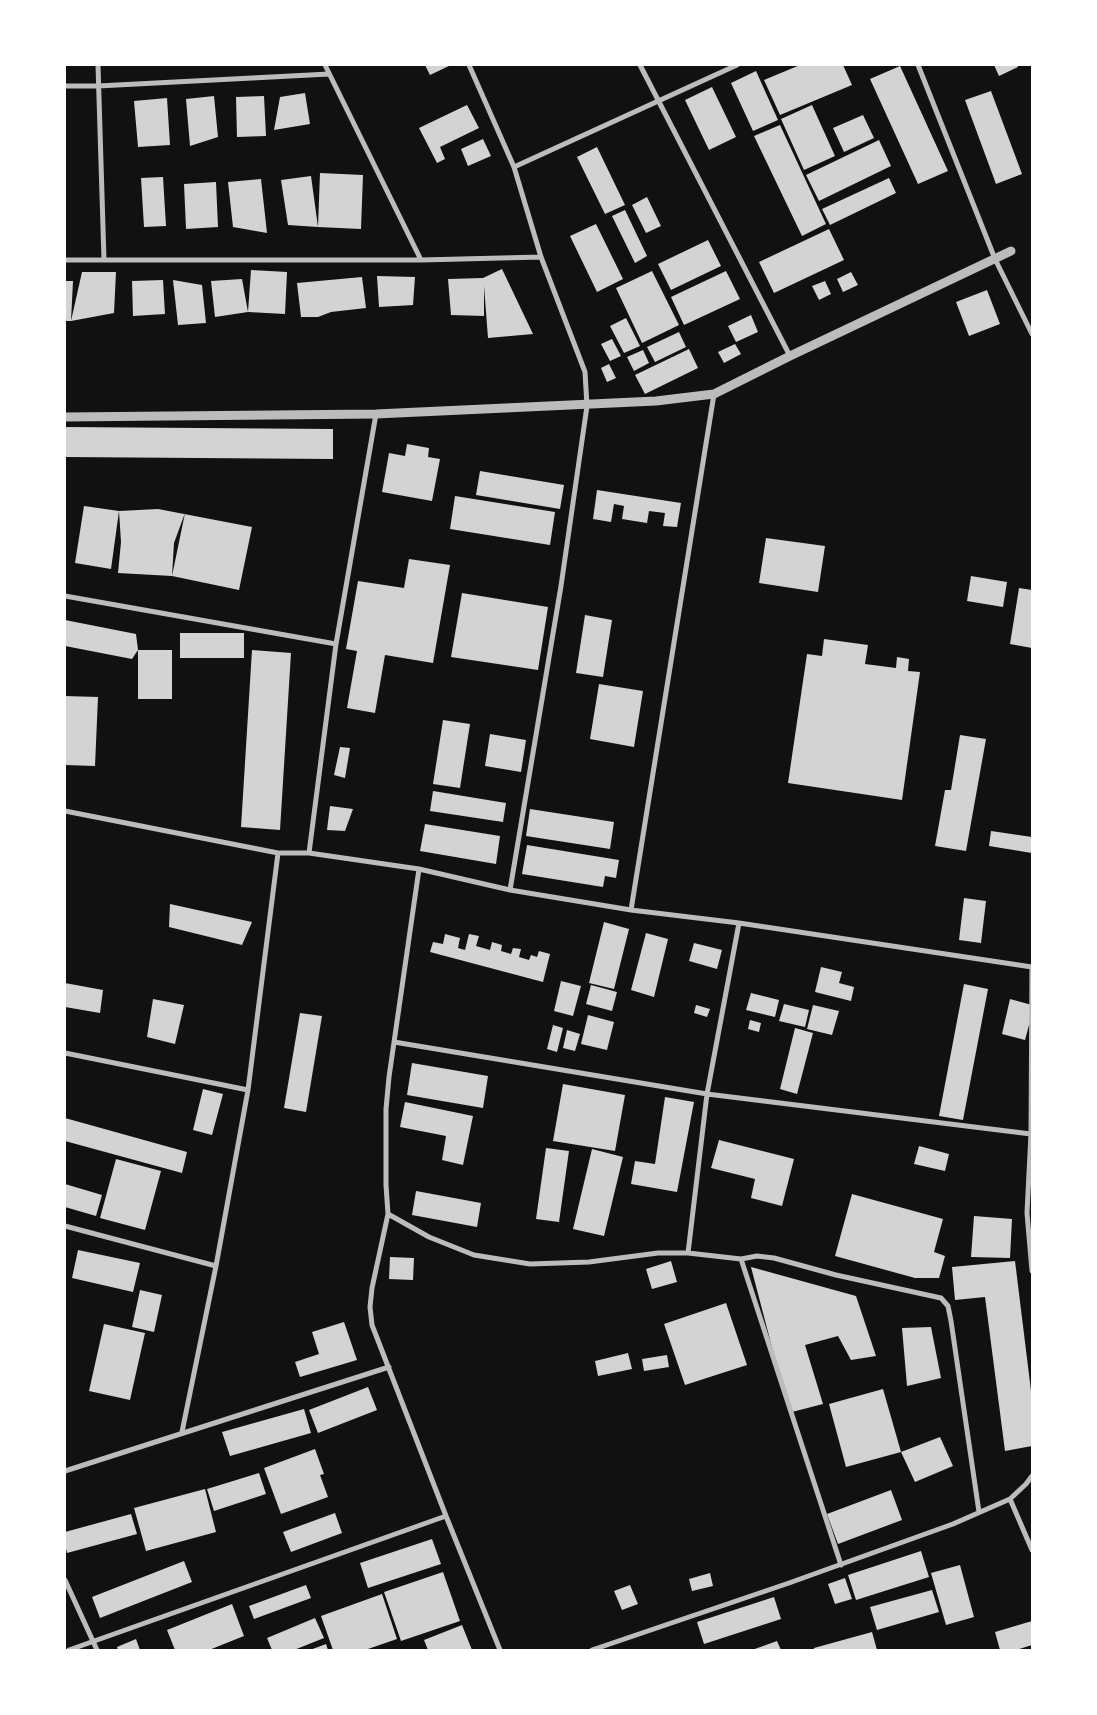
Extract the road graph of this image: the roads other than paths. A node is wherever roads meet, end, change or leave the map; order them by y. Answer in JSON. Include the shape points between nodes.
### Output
{"nodes":[{"id":1,"x":98,"y":65,"type":"edge"},
{"id":2,"x":324,"y":65,"type":"edge"},
{"id":3,"x":469,"y":65,"type":"edge"},
{"id":4,"x":640,"y":65,"type":"edge"},
{"id":5,"x":737,"y":65,"type":"edge"},
{"id":6,"x":918,"y":65,"type":"edge"},
{"id":7,"x":328,"y":74,"type":"junction"},
{"id":8,"x":65,"y":86,"type":"edge"},
{"id":9,"x":98,"y":86,"type":"junction"},
{"id":10,"x":657,"y":100,"type":"junction"},
{"id":11,"x":514,"y":167,"type":"junction"},
{"id":12,"x":1011,"y":251,"type":"dead end"},
{"id":13,"x":541,"y":257,"type":"junction"},
{"id":14,"x":995,"y":259,"type":"junction"},
{"id":15,"x":65,"y":260,"type":"edge"},
{"id":16,"x":104,"y":260,"type":"junction"},
{"id":17,"x":421,"y":260,"type":"junction"},
{"id":18,"x":1032,"y":334,"type":"edge"},
{"id":19,"x":790,"y":356,"type":"junction"},
{"id":20,"x":714,"y":394,"type":"junction"},
{"id":21,"x":587,"y":406,"type":"junction"},
{"id":22,"x":376,"y":414,"type":"junction"},
{"id":23,"x":65,"y":417,"type":"edge"},
{"id":24,"x":65,"y":596,"type":"edge"},
{"id":25,"x":336,"y":644,"type":"junction"},
{"id":26,"x":65,"y":811,"type":"edge"},
{"id":27,"x":278,"y":852,"type":"junction"},
{"id":28,"x":309,"y":853,"type":"junction"},
{"id":29,"x":419,"y":869,"type":"junction"},
{"id":30,"x":510,"y":890,"type":"junction"},
{"id":31,"x":630,"y":910,"type":"junction"},
{"id":32,"x":739,"y":924,"type":"junction"},
{"id":33,"x":1032,"y":967,"type":"edge"},
{"id":34,"x":394,"y":1042,"type":"junction"},
{"id":35,"x":65,"y":1052,"type":"edge"},
{"id":36,"x":248,"y":1090,"type":"junction"},
{"id":37,"x":707,"y":1094,"type":"junction"},
{"id":38,"x":1031,"y":1134,"type":"edge"},
{"id":39,"x":1030,"y":1213,"type":"edge"},
{"id":40,"x":388,"y":1214,"type":"junction"},
{"id":41,"x":65,"y":1226,"type":"edge"},
{"id":42,"x":688,"y":1253,"type":"junction"},
{"id":43,"x":741,"y":1259,"type":"junction"},
{"id":44,"x":216,"y":1266,"type":"junction"},
{"id":45,"x":1032,"y":1271,"type":"edge"},
{"id":46,"x":389,"y":1367,"type":"junction"},
{"id":47,"x":182,"y":1432,"type":"junction"},
{"id":48,"x":65,"y":1471,"type":"edge"},
{"id":49,"x":1032,"y":1476,"type":"edge"},
{"id":50,"x":1010,"y":1499,"type":"junction"},
{"id":51,"x":979,"y":1512,"type":"junction"},
{"id":52,"x":446,"y":1516,"type":"junction"},
{"id":53,"x":1032,"y":1550,"type":"edge"},
{"id":54,"x":841,"y":1565,"type":"junction"},
{"id":55,"x":65,"y":1580,"type":"edge"},
{"id":56,"x":93,"y":1642,"type":"junction"},
{"id":57,"x":69,"y":1650,"type":"edge"},
{"id":58,"x":97,"y":1650,"type":"edge"},
{"id":59,"x":500,"y":1650,"type":"edge"},
{"id":60,"x":592,"y":1650,"type":"edge"}],
"edges":[{"from":1,"to":9,"type":"street"},
{"from":2,"to":7,"type":"street"},
{"from":3,"to":11,"type":"street"},
{"from":4,"to":10,"type":"street"},
{"from":5,"to":10,"type":"street"},
{"from":6,"to":14,"type":"street"},
{"from":7,"to":9,"type":"street"},
{"from":7,"to":17,"type":"street"},
{"from":8,"to":9,"type":"street"},
{"from":9,"to":16,"type":"street"},
{"from":10,"to":11,"type":"street"},
{"from":10,"to":19,"type":"street"},
{"from":11,"to":13,"type":"street"},
{"from":12,"to":14,"type":"street"},
{"from":13,"to":17,"type":"street"},
{"from":13,"to":21,"type":"street","via":[[585,372]]},
{"from":14,"to":18,"type":"street"},
{"from":14,"to":19,"type":"street"},
{"from":15,"to":16,"type":"street"},
{"from":16,"to":17,"type":"street"},
{"from":19,"to":20,"type":"street"},
{"from":20,"to":21,"type":"street"},
{"from":20,"to":31,"type":"street"},
{"from":21,"to":22,"type":"street"},
{"from":21,"to":30,"type":"street","via":[[561,586]]},
{"from":22,"to":23,"type":"street"},
{"from":22,"to":25,"type":"street"},
{"from":24,"to":25,"type":"street"},
{"from":25,"to":28,"type":"street"},
{"from":26,"to":27,"type":"street"},
{"from":27,"to":28,"type":"street"},
{"from":27,"to":36,"type":"street"},
{"from":28,"to":29,"type":"street"},
{"from":29,"to":30,"type":"street"},
{"from":29,"to":34,"type":"street"},
{"from":30,"to":31,"type":"street"},
{"from":31,"to":32,"type":"street"},
{"from":32,"to":33,"type":"street"},
{"from":32,"to":37,"type":"street"},
{"from":33,"to":38,"type":"street"},
{"from":34,"to":37,"type":"street"},
{"from":34,"to":40,"type":"street","via":[[386,1109]]},
{"from":35,"to":36,"type":"street"},
{"from":36,"to":44,"type":"street"},
{"from":37,"to":38,"type":"street"},
{"from":37,"to":42,"type":"street"},
{"from":38,"to":39,"type":"street"},
{"from":39,"to":45,"type":"street"},
{"from":40,"to":42,"type":"street","via":[[429,1237],[474,1255],[530,1264]]},
{"from":40,"to":46,"type":"street","via":[[370,1307],[372,1325]]},
{"from":41,"to":44,"type":"street"},
{"from":42,"to":43,"type":"street"},
{"from":43,"to":51,"type":"street","via":[[757,1256],[774,1258],[941,1298],[948,1306],[951,1321]]},
{"from":43,"to":54,"type":"street"},
{"from":44,"to":47,"type":"street"},
{"from":46,"to":47,"type":"street"},
{"from":46,"to":52,"type":"street"},
{"from":47,"to":48,"type":"street"},
{"from":49,"to":50,"type":"street"},
{"from":50,"to":51,"type":"street"},
{"from":50,"to":53,"type":"street"},
{"from":51,"to":54,"type":"street"},
{"from":52,"to":56,"type":"street"},
{"from":52,"to":59,"type":"street"},
{"from":54,"to":60,"type":"street"},
{"from":55,"to":56,"type":"street"},
{"from":56,"to":57,"type":"street"},
{"from":56,"to":58,"type":"street"}]}
